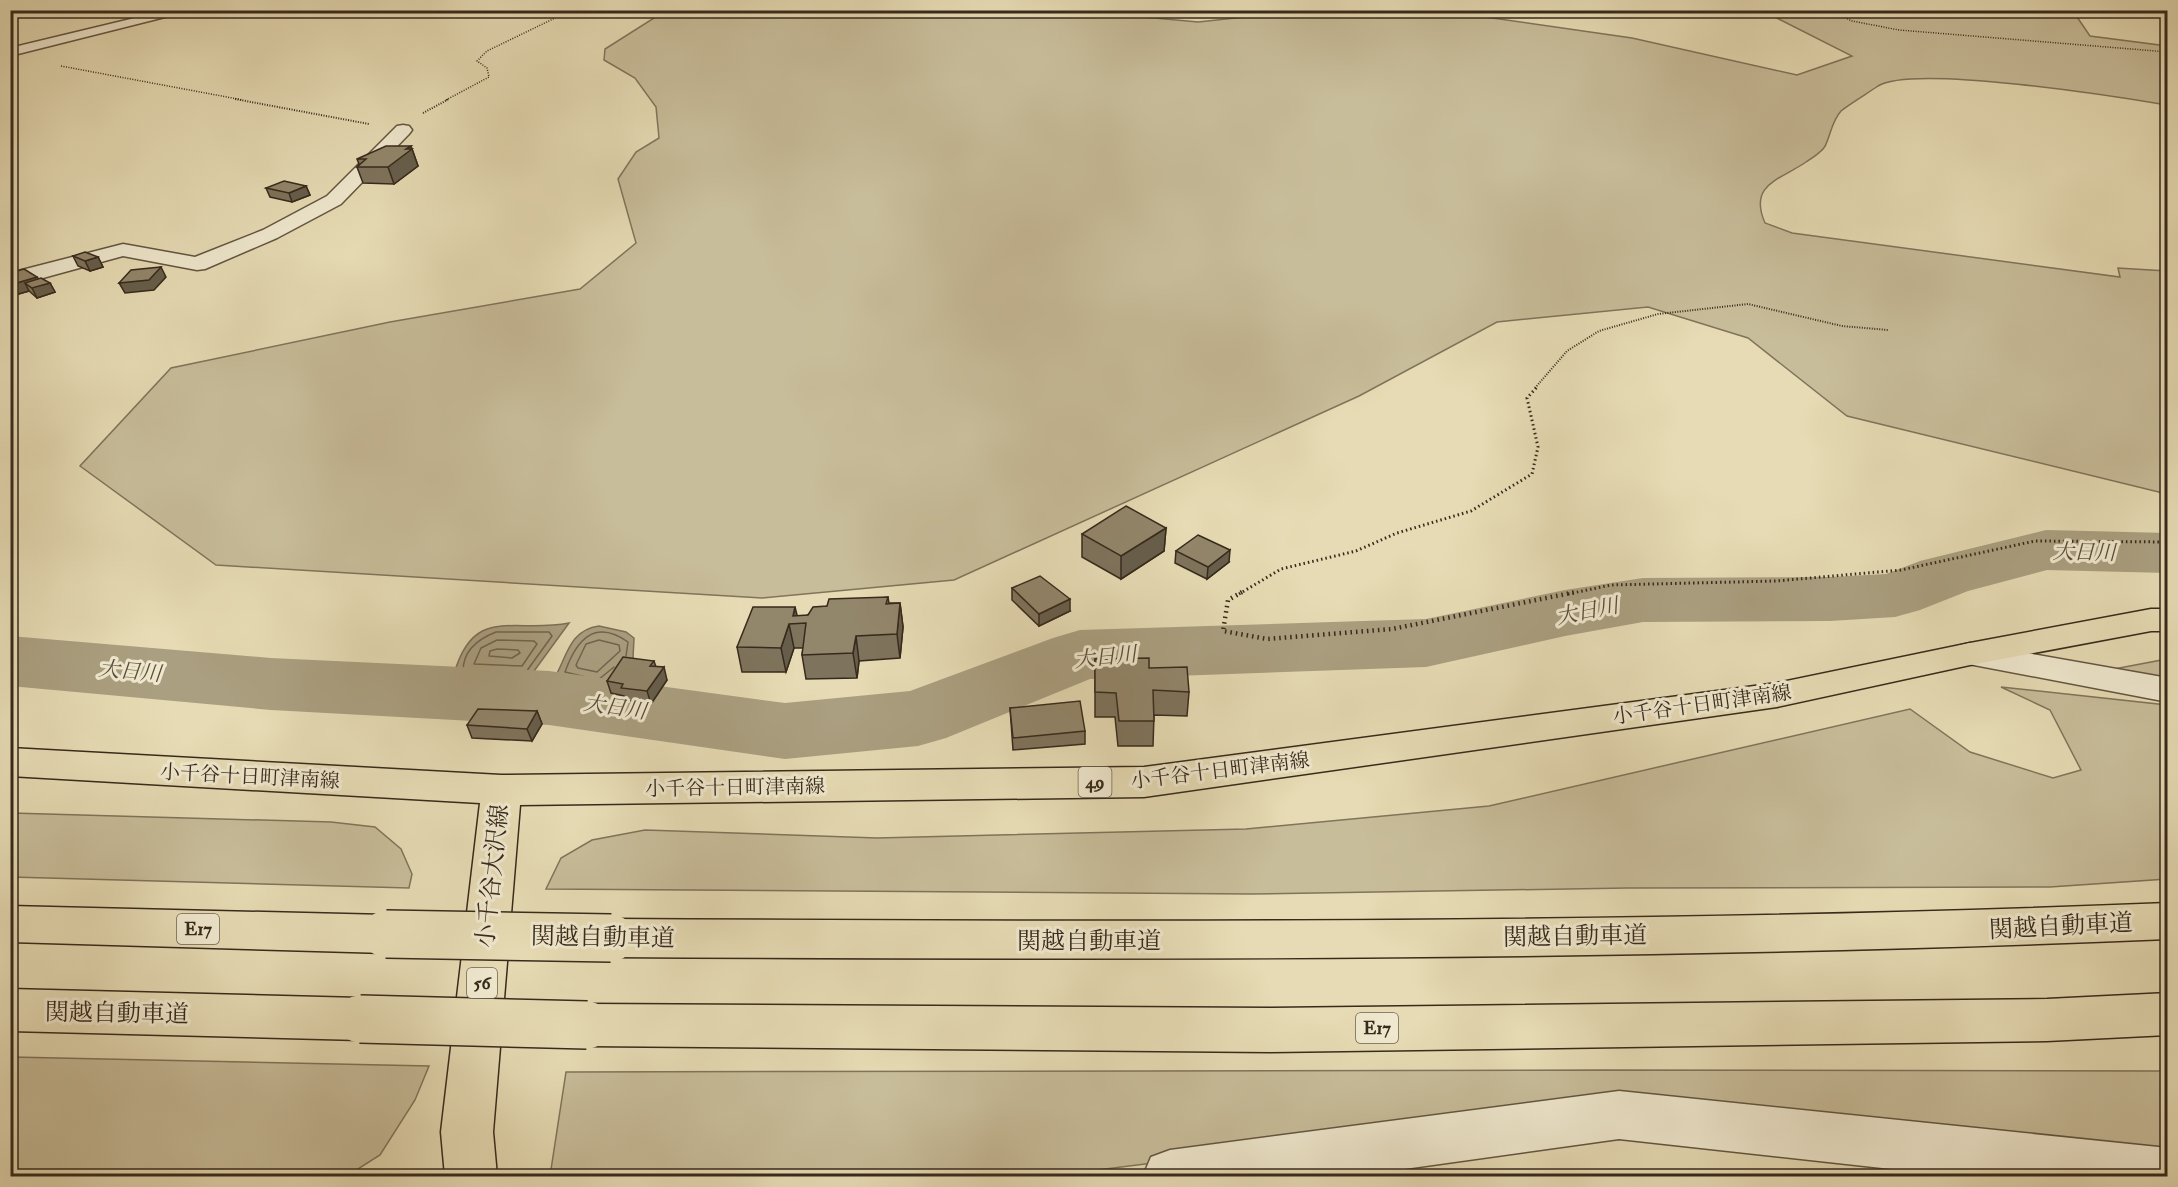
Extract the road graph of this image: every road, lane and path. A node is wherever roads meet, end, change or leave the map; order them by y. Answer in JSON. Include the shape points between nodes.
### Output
{"nodes":[{"id":1,"x":187,"y":10,"type":"edge"},
{"id":2,"x":563,"y":10,"type":"edge"},
{"id":3,"x":1829,"y":10,"type":"edge"},
{"id":4,"x":10,"y":52,"type":"edge"},
{"id":5,"x":2168,"y":52,"type":"edge"},
{"id":6,"x":57,"y":65,"type":"dead end"},
{"id":7,"x":403,"y":130,"type":"junction"},
{"id":8,"x":10,"y":280,"type":"edge"},
{"id":9,"x":1888,"y":330,"type":"dead end"},
{"id":10,"x":2168,"y":542,"type":"edge"},
{"id":11,"x":2168,"y":620,"type":"edge"},
{"id":12,"x":1970,"y":654,"type":"junction"},
{"id":13,"x":2168,"y":690,"type":"edge"},
{"id":14,"x":10,"y":762,"type":"edge"},
{"id":15,"x":501,"y":790,"type":"junction"},
{"id":16,"x":2168,"y":921,"type":"edge"},
{"id":17,"x":10,"y":924,"type":"edge"},
{"id":18,"x":10,"y":1010,"type":"edge"},
{"id":19,"x":2168,"y":1014,"type":"edge"},
{"id":20,"x":2168,"y":1174,"type":"edge"},
{"id":21,"x":471,"y":1176,"type":"edge"},
{"id":22,"x":1170,"y":1176,"type":"edge"}],
"edges":[{"from":1,"to":4,"type":"street"},
{"from":2,"to":7,"type":"path","via":[[487,51],[477,61],[487,68],[489,77],[428,110]]},
{"from":3,"to":5,"type":"path","via":[[1852,21],[1899,30]]},
{"from":6,"to":7,"type":"path"},
{"from":7,"to":8,"type":"street","via":[[334,200],[270,234],[197,264],[123,250]]},
{"from":9,"to":10,"type":"path","via":[[1842,326],[1748,304],[1658,314],[1599,331],[1567,351],[1527,398],[1538,447],[1532,474],[1471,511],[1356,550],[1281,569],[1228,600],[1223,631],[1267,639],[1392,629],[1611,585],[1776,581],[1901,570],[2035,541]]},
{"from":11,"to":12,"type":"main road","name":"小千谷十日町津南線","number":"49"},
{"from":12,"to":13,"type":"street"},
{"from":12,"to":15,"type":"main road","name":"小千谷十日町津南線","number":"49","via":[[1777,695],[1143,782]]},
{"from":14,"to":15,"type":"main road","name":"小千谷十日町津南線","number":"49"},
{"from":15,"to":21,"type":"main road","name":"小千谷大沢線","number":"56","via":[[467,1132]]},
{"from":16,"to":17,"type":"main road","name":"関越自動車道","number":"E17","bridge":true,"via":[[1988,929],[1263,942],[611,938]]},
{"from":18,"to":19,"type":"main road","name":"関越自動車道","number":"E17","bridge":true,"via":[[587,1025],[1271,1030],[2047,1020]]},
{"from":20,"to":22,"type":"street","via":[[1619,1115]]}]}
